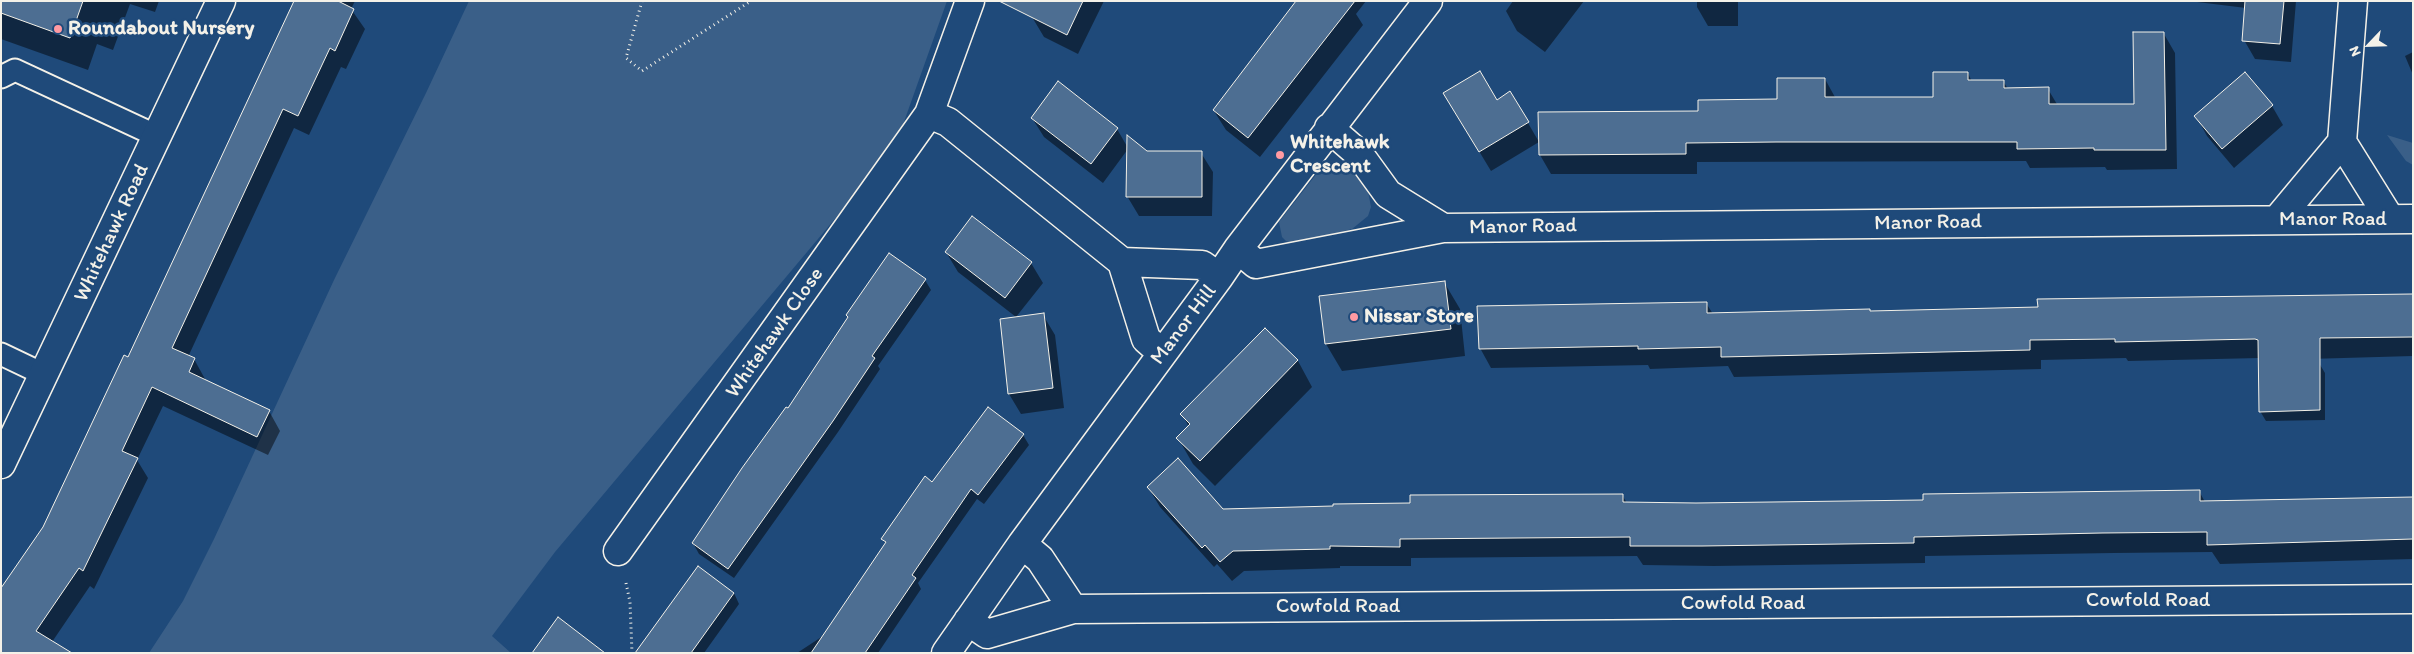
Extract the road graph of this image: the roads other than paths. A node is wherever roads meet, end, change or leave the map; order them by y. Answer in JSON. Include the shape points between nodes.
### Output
{"nodes":[{"id":1,"x":221,"y":1,"type":"edge"},
{"id":2,"x":970,"y":1,"type":"edge"},
{"id":3,"x":1428,"y":1,"type":"edge"},
{"id":4,"x":2353,"y":1,"type":"edge"},
{"id":5,"x":1,"y":77,"type":"edge"},
{"id":6,"x":929,"y":114,"type":"junction"},
{"id":7,"x":1329,"y":128,"type":"junction"},
{"id":8,"x":157,"y":136,"type":"junction"},
{"id":9,"x":2342,"y":142,"type":"junction"},
{"id":10,"x":2401,"y":219,"type":"edge"},
{"id":11,"x":2277,"y":220,"type":"junction"},
{"id":12,"x":1443,"y":228,"type":"junction"},
{"id":13,"x":1238,"y":249,"type":"junction"},
{"id":14,"x":1122,"y":262,"type":"junction"},
{"id":15,"x":1219,"y":277,"type":"junction"},
{"id":16,"x":1162,"y":353,"type":"junction"},
{"id":17,"x":1,"y":354,"type":"edge"},
{"id":18,"x":44,"y":375,"type":"junction"},
{"id":19,"x":1,"y":464,"type":"edge"},
{"id":20,"x":1022,"y":544,"type":"junction"},
{"id":21,"x":618,"y":551,"type":"road end"},
{"id":22,"x":2413,"y":600,"type":"edge"},
{"id":23,"x":1073,"y":609,"type":"junction"},
{"id":24,"x":968,"y":621,"type":"junction"},
{"id":25,"x":946,"y":653,"type":"edge"}],
"edges":[{"from":1,"to":8,"type":"street","name":"Whitehawk Road"},
{"from":2,"to":6,"type":"street"},
{"from":3,"to":7,"type":"street","name":"Manor Hill"},
{"from":4,"to":9,"type":"street"},
{"from":5,"to":8,"type":"lane","via":[[15,70]]},
{"from":6,"to":14,"type":"street","via":[[948,122]]},
{"from":6,"to":21,"type":"street","name":"Whitehawk Close"},
{"from":7,"to":12,"type":"street","name":"Manor Road","via":[[1359,154],[1388,194]]},
{"from":7,"to":13,"type":"street","name":"Manor Hill"},
{"from":8,"to":18,"type":"street","name":"Whitehawk Road"},
{"from":9,"to":10,"type":"street"},
{"from":9,"to":11,"type":"street"},
{"from":10,"to":11,"type":"street","name":"Manor Road"},
{"from":11,"to":12,"type":"street","name":"Manor Road"},
{"from":12,"to":13,"type":"street","name":"Manor Road","via":[[1256,264]]},
{"from":13,"to":15,"type":"street","name":"Manor Hill"},
{"from":14,"to":15,"type":"street","via":[[1202,264]]},
{"from":14,"to":16,"type":"street","via":[[1146,339]]},
{"from":15,"to":16,"type":"street","name":"Manor Hill"},
{"from":16,"to":20,"type":"street","name":"Manor Hill"},
{"from":17,"to":18,"type":"lane"},
{"from":18,"to":19,"type":"street","name":"Whitehawk Road"},
{"from":20,"to":23,"type":"street","via":[[1040,559]]},
{"from":20,"to":24,"type":"street","name":"Manor Hill"},
{"from":22,"to":23,"type":"street","name":"Cowfold Road"},
{"from":23,"to":24,"type":"street","name":"Cowfold Road","via":[[987,634]]},
{"from":24,"to":25,"type":"street","name":"Manor Hill"}]}
